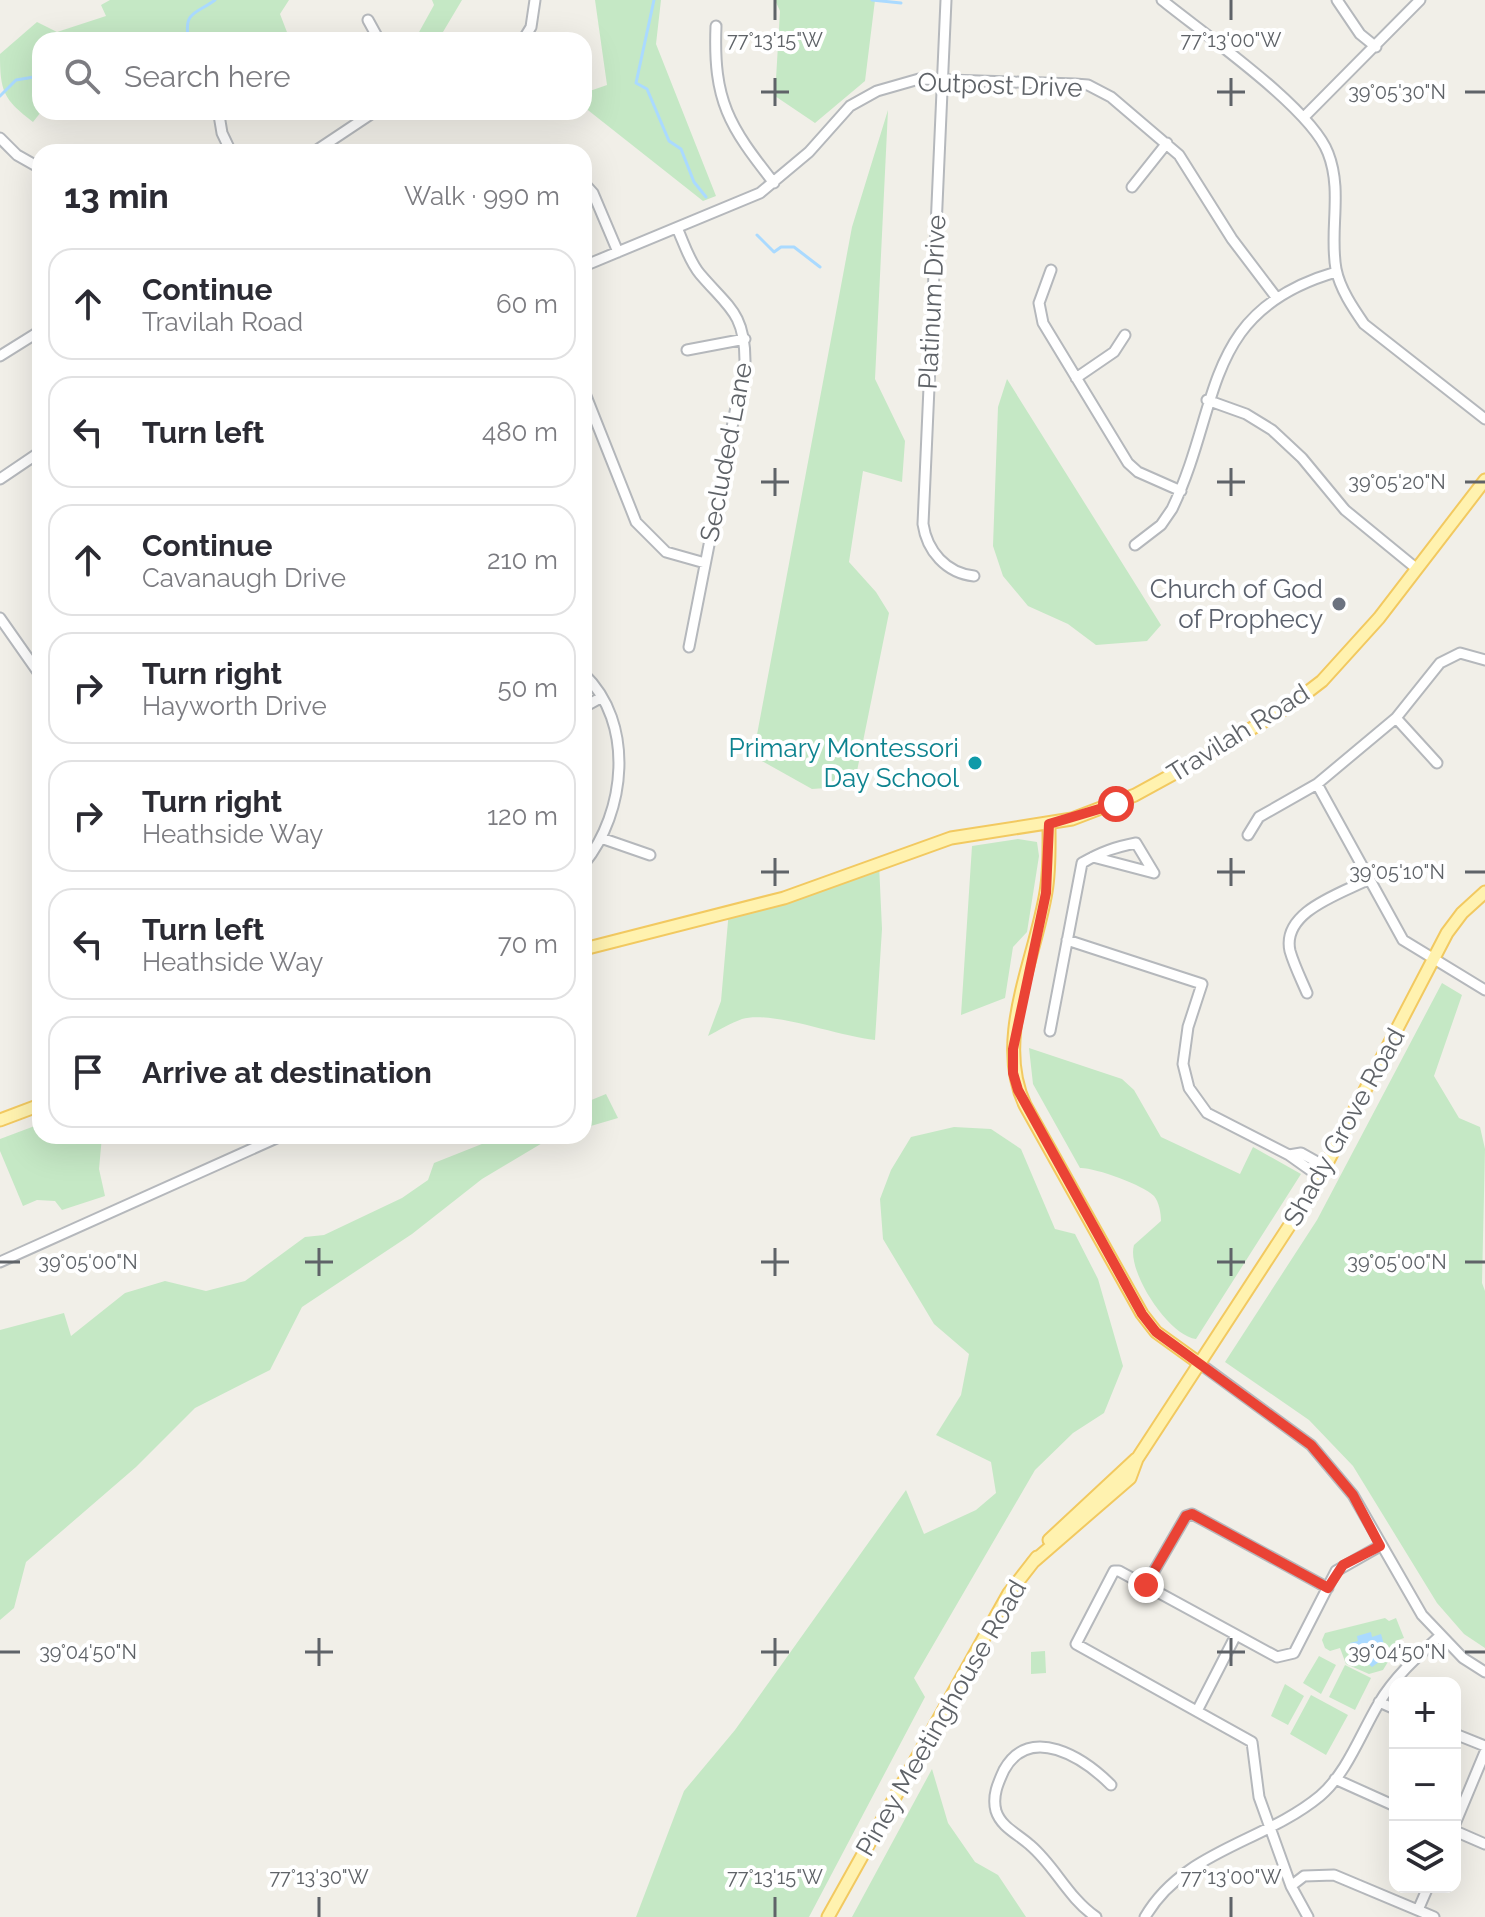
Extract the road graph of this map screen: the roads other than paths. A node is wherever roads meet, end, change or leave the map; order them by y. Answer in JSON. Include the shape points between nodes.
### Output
{"nodes":[{"id":1,"x":535,"y":0,"type":"edge"},
{"id":2,"x":946,"y":0,"type":"edge"},
{"id":3,"x":1162,"y":0,"type":"edge"},
{"id":4,"x":1337,"y":0,"type":"edge"},
{"id":5,"x":1420,"y":0,"type":"edge"},
{"id":6,"x":368,"y":20,"type":"dead end"},
{"id":7,"x":716,"y":26,"type":"dead end"},
{"id":8,"x":375,"y":32,"type":"edge"},
{"id":9,"x":528,"y":32,"type":"edge"},
{"id":10,"x":1376,"y":47,"type":"junction"},
{"id":11,"x":943,"y":79,"type":"junction"},
{"id":12,"x":1305,"y":116,"type":"junction"},
{"id":13,"x":220,"y":120,"type":"edge"},
{"id":14,"x":362,"y":120,"type":"edge"},
{"id":15,"x":0,"y":138,"type":"edge"},
{"id":16,"x":1167,"y":143,"type":"junction"},
{"id":17,"x":227,"y":144,"type":"edge"},
{"id":18,"x":326,"y":144,"type":"edge"},
{"id":19,"x":32,"y":163,"type":"edge"},
{"id":20,"x":774,"y":183,"type":"junction"},
{"id":21,"x":1132,"y":187,"type":"dead end"},
{"id":22,"x":592,"y":192,"type":"edge"},
{"id":23,"x":677,"y":228,"type":"junction"},
{"id":24,"x":618,"y":252,"type":"junction"},
{"id":25,"x":592,"y":263,"type":"edge"},
{"id":26,"x":1051,"y":270,"type":"dead end"},
{"id":27,"x":1336,"y":272,"type":"junction"},
{"id":28,"x":1276,"y":297,"type":"junction"},
{"id":29,"x":1125,"y":335,"type":"dead end"},
{"id":30,"x":32,"y":336,"type":"edge"},
{"id":31,"x":745,"y":339,"type":"junction"},
{"id":32,"x":687,"y":350,"type":"dead end"},
{"id":33,"x":0,"y":356,"type":"edge"},
{"id":34,"x":1076,"y":378,"type":"junction"},
{"id":35,"x":1207,"y":400,"type":"junction"},
{"id":36,"x":592,"y":411,"type":"edge"},
{"id":37,"x":1485,"y":419,"type":"edge"},
{"id":38,"x":32,"y":457,"type":"edge"},
{"id":39,"x":0,"y":479,"type":"edge"},
{"id":40,"x":1485,"y":480,"type":"edge"},
{"id":41,"x":1181,"y":491,"type":"junction"},
{"id":42,"x":1135,"y":545,"type":"dead end"},
{"id":43,"x":705,"y":563,"type":"junction"},
{"id":44,"x":1417,"y":569,"type":"junction"},
{"id":45,"x":974,"y":576,"type":"dead end"},
{"id":46,"x":0,"y":618,"type":"edge"},
{"id":47,"x":689,"y":647,"type":"dead end"},
{"id":48,"x":1485,"y":660,"type":"edge"},
{"id":49,"x":32,"y":664,"type":"edge"},
{"id":50,"x":592,"y":684,"type":"edge"},
{"id":51,"x":602,"y":697,"type":"junction"},
{"id":52,"x":592,"y":703,"type":"edge"},
{"id":53,"x":1396,"y":718,"type":"junction"},
{"id":54,"x":1437,"y":763,"type":"dead end"},
{"id":55,"x":1317,"y":784,"type":"junction"},
{"id":56,"x":1049,"y":824,"type":"junction"},
{"id":57,"x":1248,"y":835,"type":"dead end"},
{"id":58,"x":601,"y":838,"type":"junction"},
{"id":59,"x":592,"y":852,"type":"edge"},
{"id":60,"x":650,"y":855,"type":"dead end"},
{"id":61,"x":1093,"y":857,"type":"junction"},
{"id":62,"x":1369,"y":879,"type":"junction"},
{"id":63,"x":1485,"y":892,"type":"edge"},
{"id":64,"x":1067,"y":940,"type":"junction"},
{"id":65,"x":592,"y":947,"type":"edge"},
{"id":66,"x":1433,"y":959,"type":"junction"},
{"id":67,"x":1485,"y":990,"type":"edge"},
{"id":68,"x":1307,"y":993,"type":"dead end"},
{"id":69,"x":1050,"y":1031,"type":"dead end"},
{"id":70,"x":32,"y":1108,"type":"edge"},
{"id":71,"x":0,"y":1120,"type":"edge"},
{"id":72,"x":263,"y":1144,"type":"edge"},
{"id":73,"x":1323,"y":1172,"type":"junction"},
{"id":74,"x":0,"y":1262,"type":"edge"},
{"id":75,"x":1199,"y":1363,"type":"junction"},
{"id":76,"x":1380,"y":1546,"type":"junction"},
{"id":77,"x":1146,"y":1585,"type":"junction"},
{"id":78,"x":1328,"y":1588,"type":"junction"},
{"id":79,"x":1236,"y":1635,"type":"junction"},
{"id":80,"x":1441,"y":1635,"type":"junction"},
{"id":81,"x":1485,"y":1672,"type":"edge"},
{"id":82,"x":1379,"y":1702,"type":"junction"},
{"id":83,"x":1389,"y":1706,"type":"edge"},
{"id":84,"x":1198,"y":1709,"type":"junction"},
{"id":85,"x":1461,"y":1737,"type":"edge"},
{"id":86,"x":1485,"y":1749,"type":"edge"},
{"id":87,"x":1335,"y":1779,"type":"junction"},
{"id":88,"x":1111,"y":1785,"type":"dead end"},
{"id":89,"x":1389,"y":1803,"type":"edge"},
{"id":90,"x":1456,"y":1821,"type":"edge"},
{"id":91,"x":1272,"y":1827,"type":"junction"},
{"id":92,"x":1461,"y":1834,"type":"edge"},
{"id":93,"x":1485,"y":1844,"type":"edge"},
{"id":94,"x":1291,"y":1886,"type":"junction"},
{"id":95,"x":1425,"y":1893,"type":"edge"},
{"id":96,"x":1418,"y":1910,"type":"junction"},
{"id":97,"x":828,"y":1917,"type":"edge"},
{"id":98,"x":1096,"y":1917,"type":"edge"},
{"id":99,"x":1145,"y":1917,"type":"edge"},
{"id":100,"x":1308,"y":1917,"type":"edge"},
{"id":101,"x":1434,"y":1917,"type":"edge"}],
"edges":[{"from":1,"to":9,"type":"street"},
{"from":2,"to":11,"type":"street","name":"Platinum Drive"},
{"from":3,"to":12,"type":"street"},
{"from":4,"to":10,"type":"street","via":[[1360,34]]},
{"from":5,"to":10,"type":"street"},
{"from":6,"to":8,"type":"street"},
{"from":7,"to":20,"type":"street","via":[[714,67],[722,103]]},
{"from":10,"to":12,"type":"street"},
{"from":11,"to":16,"type":"street","name":"Outpost Drive","via":[[1088,85]]},
{"from":11,"to":20,"type":"street","name":"Outpost Drive","via":[[898,84],[850,106]]},
{"from":11,"to":45,"type":"street","name":"Platinum Drive","via":[[923,524],[935,556]]},
{"from":12,"to":27,"type":"street","via":[[1323,141],[1334,175]]},
{"from":13,"to":17,"type":"street"},
{"from":14,"to":18,"type":"street"},
{"from":15,"to":19,"type":"street"},
{"from":16,"to":21,"type":"street"},
{"from":16,"to":28,"type":"street","name":"Outpost Drive","via":[[1188,165],[1232,239]]},
{"from":20,"to":23,"type":"street","name":"Outpost Drive","via":[[744,202]]},
{"from":22,"to":24,"type":"street"},
{"from":23,"to":24,"type":"street","name":"Outpost Drive"},
{"from":23,"to":31,"type":"street","name":"Secluded Lane","via":[[698,273],[733,309]]},
{"from":24,"to":25,"type":"street","name":"Outpost Drive"},
{"from":26,"to":34,"type":"street","via":[[1040,313]]},
{"from":27,"to":28,"type":"street"},
{"from":27,"to":37,"type":"street","via":[[1364,324]]},
{"from":28,"to":35,"type":"street","via":[[1226,355]]},
{"from":29,"to":34,"type":"street","via":[[1114,352]]},
{"from":30,"to":33,"type":"street"},
{"from":31,"to":32,"type":"street"},
{"from":31,"to":43,"type":"street","name":"Secluded Lane"},
{"from":34,"to":41,"type":"street","via":[[1128,463]]},
{"from":35,"to":41,"type":"street"},
{"from":35,"to":44,"type":"street","via":[[1272,430],[1345,510]]},
{"from":36,"to":43,"type":"street","via":[[636,522],[666,552]]},
{"from":38,"to":39,"type":"street"},
{"from":40,"to":44,"type":"main road","name":"Travilah Road"},
{"from":41,"to":42,"type":"street","via":[[1161,525]]},
{"from":43,"to":47,"type":"street","name":"Secluded Lane"},
{"from":44,"to":56,"type":"main road","name":"Travilah Road","via":[[1339,664],[1292,704],[1126,799]]},
{"from":46,"to":49,"type":"street"},
{"from":48,"to":53,"type":"street","via":[[1460,653],[1440,663]]},
{"from":50,"to":51,"type":"street"},
{"from":51,"to":52,"type":"street"},
{"from":51,"to":58,"type":"street","via":[[617,731],[620,759]]},
{"from":53,"to":54,"type":"street"},
{"from":53,"to":55,"type":"street"},
{"from":55,"to":57,"type":"street","via":[[1259,817]]},
{"from":55,"to":62,"type":"street"},
{"from":56,"to":65,"type":"main road","name":"Travilah Road","via":[[951,838],[784,898]]},
{"from":56,"to":75,"type":"main road","via":[[1046,893],[1014,1035],[1013,1073],[1025,1105],[1142,1314],[1156,1332]]},
{"from":58,"to":59,"type":"street"},
{"from":58,"to":60,"type":"street"},
{"from":61,"to":61,"type":"street","via":[[1123,865],[1154,873],[1136,843]]},
{"from":61,"to":64,"type":"street","via":[[1082,863]]},
{"from":62,"to":66,"type":"street","via":[[1403,940]]},
{"from":62,"to":68,"type":"street","via":[[1309,910],[1294,927],[1289,948]]},
{"from":63,"to":66,"type":"main road","name":"Shady Grove Road","via":[[1455,922]]},
{"from":64,"to":69,"type":"street"},
{"from":64,"to":73,"type":"street","via":[[1202,984],[1183,1064],[1189,1088],[1207,1113],[1289,1155],[1301,1153]]},
{"from":66,"to":67,"type":"street"},
{"from":66,"to":73,"type":"main road","name":"Shady Grove Road"},
{"from":70,"to":71,"type":"main road"},
{"from":72,"to":74,"type":"street"},
{"from":73,"to":75,"type":"main road","name":"Shady Grove Road"},
{"from":75,"to":76,"type":"street","via":[[1311,1445],[1353,1495]]},
{"from":75,"to":97,"type":"main road","name":"Piney Meetinghouse Road","via":[[1130,1478],[1033,1562],[1009,1593]]},
{"from":76,"to":78,"type":"street","via":[[1343,1565]]},
{"from":76,"to":80,"type":"street","via":[[1404,1590]]},
{"from":77,"to":78,"type":"street","via":[[1192,1514]]},
{"from":77,"to":79,"type":"street"},
{"from":77,"to":84,"type":"street","via":[[1114,1571],[1076,1644]]},
{"from":78,"to":79,"type":"street","via":[[1294,1653],[1285,1658]]},
{"from":79,"to":84,"type":"street"},
{"from":80,"to":81,"type":"street"},
{"from":80,"to":82,"type":"street"},
{"from":82,"to":83,"type":"street"},
{"from":82,"to":87,"type":"street"},
{"from":84,"to":91,"type":"street","via":[[1252,1742],[1259,1797]]},
{"from":85,"to":86,"type":"street"},
{"from":86,"to":90,"type":"street"},
{"from":87,"to":89,"type":"street"},
{"from":87,"to":91,"type":"street","via":[[1322,1795]]},
{"from":88,"to":98,"type":"street","via":[[1054,1747],[1038,1746],[1009,1761],[995,1796],[997,1813],[1007,1828],[1032,1846],[1081,1907]]},
{"from":91,"to":94,"type":"street"},
{"from":91,"to":99,"type":"street","via":[[1194,1864],[1159,1895]]},
{"from":92,"to":93,"type":"street"},
{"from":94,"to":96,"type":"street","via":[[1304,1876],[1334,1875]]},
{"from":94,"to":100,"type":"street"},
{"from":95,"to":96,"type":"street"},
{"from":96,"to":101,"type":"street"}]}
